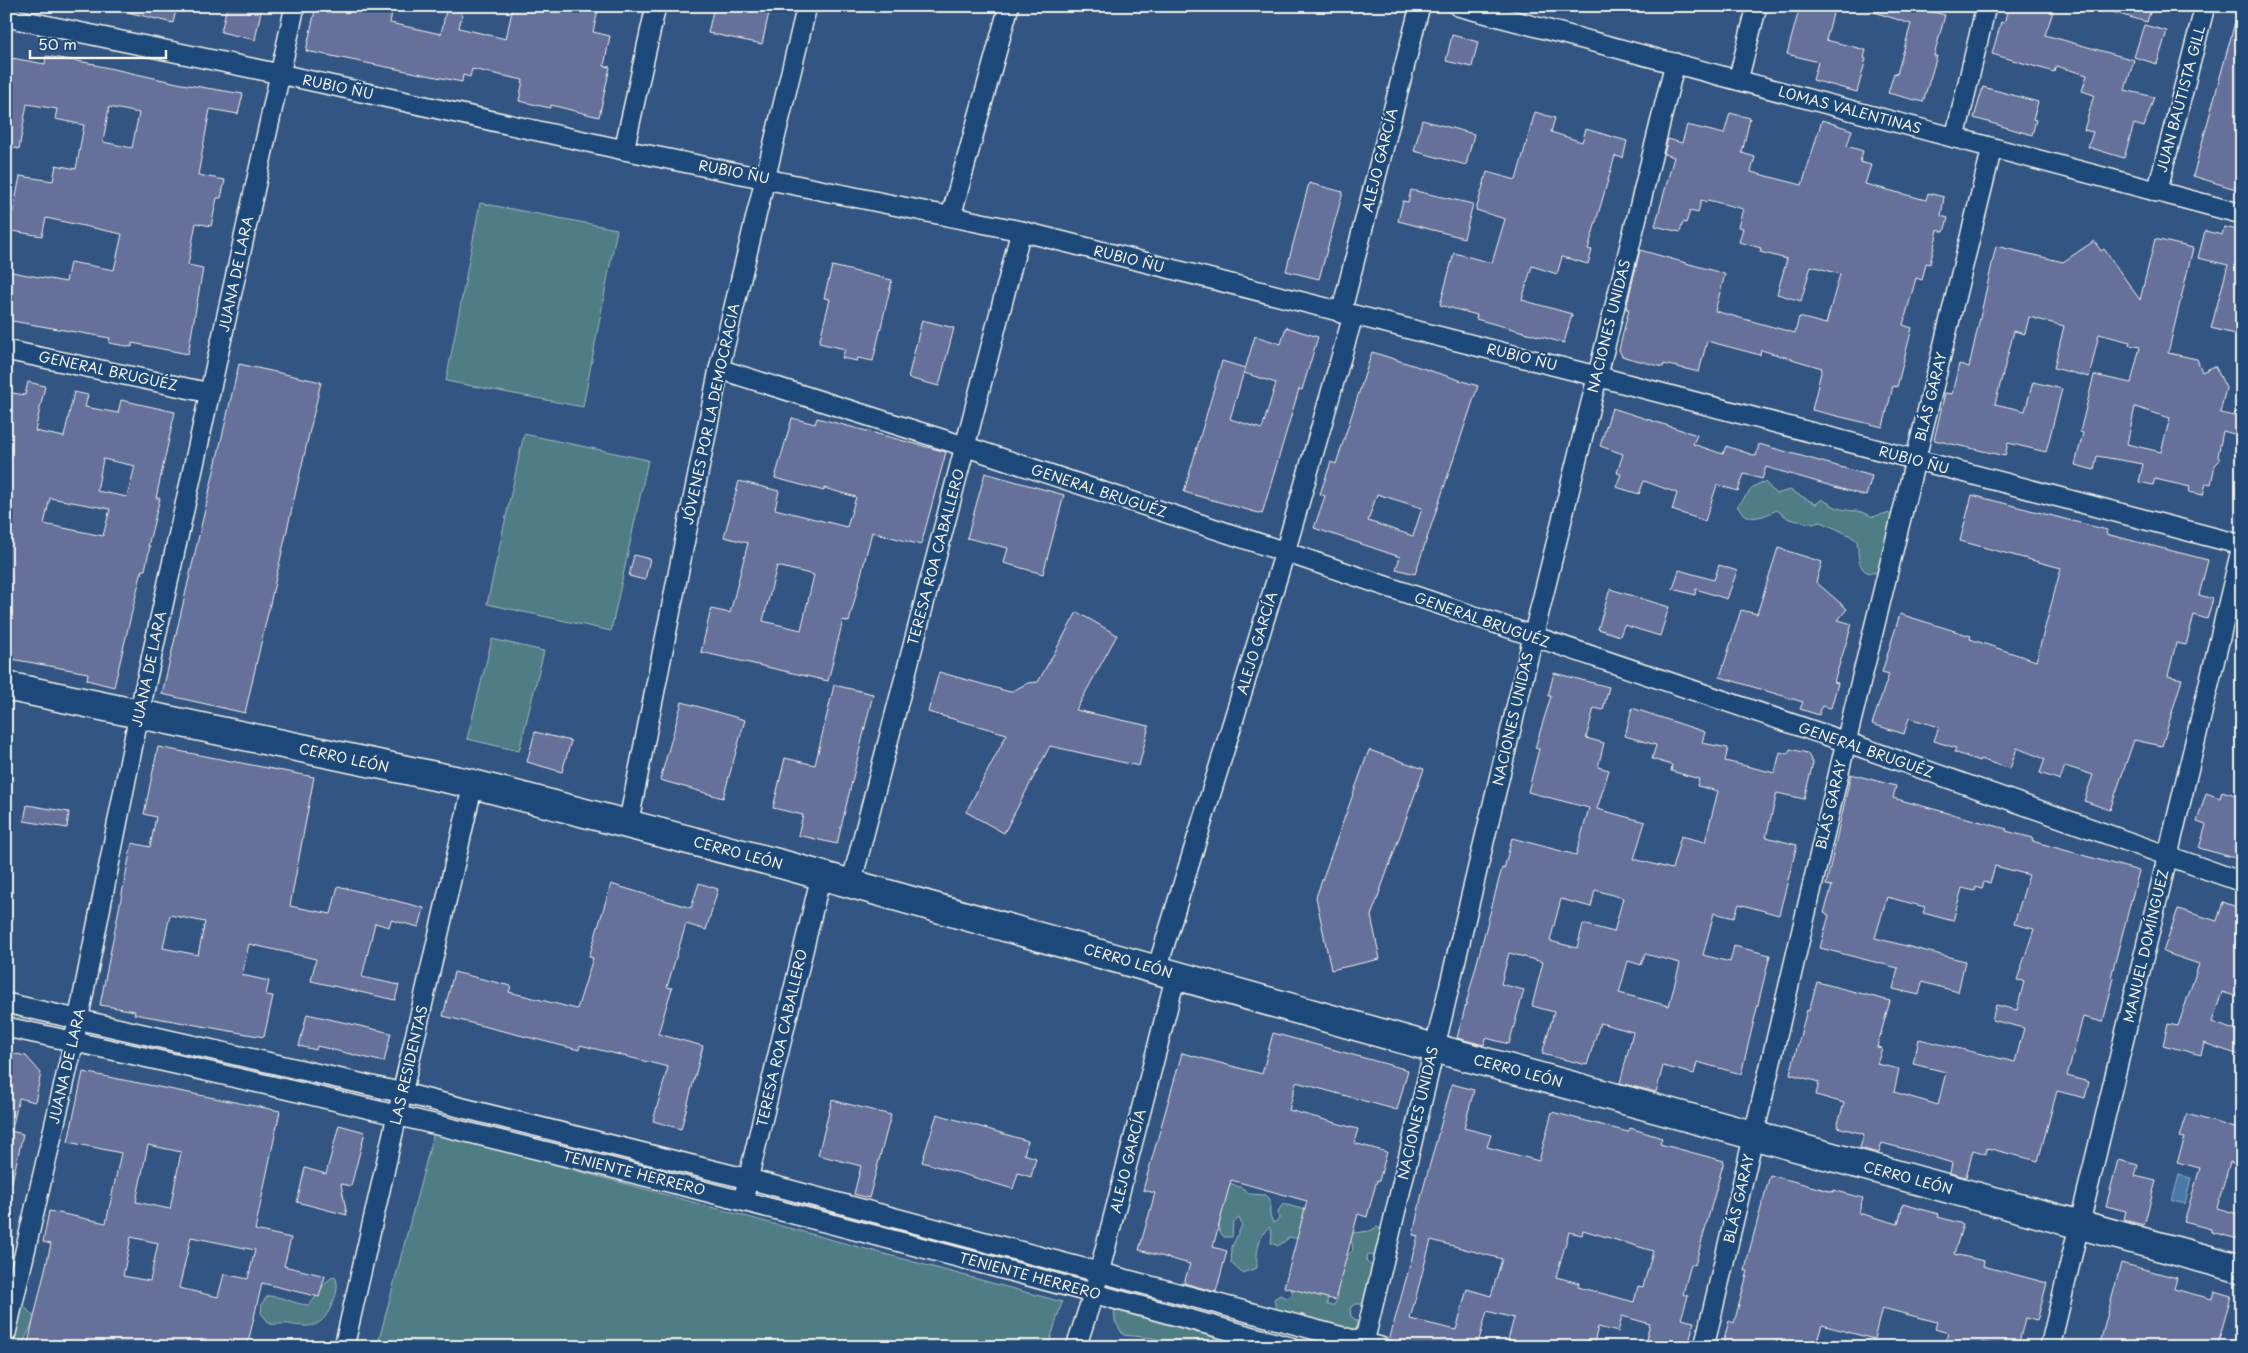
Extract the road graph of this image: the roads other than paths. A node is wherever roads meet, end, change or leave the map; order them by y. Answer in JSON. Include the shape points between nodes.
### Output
{"nodes":[{"id":1,"x":295,"y":6,"type":"edge"},
{"id":2,"x":656,"y":6,"type":"edge"},
{"id":3,"x":807,"y":6,"type":"edge"},
{"id":4,"x":1009,"y":6,"type":"edge"},
{"id":5,"x":1420,"y":6,"type":"edge"},
{"id":6,"x":1458,"y":6,"type":"edge"},
{"id":7,"x":1757,"y":6,"type":"edge"},
{"id":8,"x":1986,"y":6,"type":"edge"},
{"id":9,"x":2205,"y":6,"type":"edge"},
{"id":10,"x":1517,"y":14,"type":"edge"},
{"id":11,"x":6,"y":17,"type":"edge"},
{"id":12,"x":1674,"y":64,"type":"junction"},
{"id":13,"x":280,"y":74,"type":"junction"},
{"id":14,"x":1738,"y":80,"type":"junction"},
{"id":15,"x":1956,"y":138,"type":"junction"},
{"id":16,"x":1992,"y":148,"type":"junction"},
{"id":17,"x":624,"y":150,"type":"junction"},
{"id":18,"x":764,"y":178,"type":"junction"},
{"id":19,"x":2157,"y":192,"type":"junction"},
{"id":20,"x":2242,"y":214,"type":"edge"},
{"id":21,"x":951,"y":216,"type":"junction"},
{"id":22,"x":1021,"y":231,"type":"junction"},
{"id":23,"x":1347,"y":314,"type":"junction"},
{"id":24,"x":6,"y":350,"type":"edge"},
{"id":25,"x":719,"y":369,"type":"junction"},
{"id":26,"x":1596,"y":376,"type":"junction"},
{"id":27,"x":210,"y":392,"type":"junction"},
{"id":28,"x":964,"y":446,"type":"junction"},
{"id":29,"x":1915,"y":461,"type":"junction"},
{"id":30,"x":2242,"y":545,"type":"edge"},
{"id":31,"x":1285,"y":552,"type":"junction"},
{"id":32,"x":1533,"y":637,"type":"junction"},
{"id":33,"x":6,"y":686,"type":"edge"},
{"id":34,"x":139,"y":714,"type":"junction"},
{"id":35,"x":1846,"y":742,"type":"junction"},
{"id":36,"x":473,"y":784,"type":"junction"},
{"id":37,"x":628,"y":825,"type":"junction"},
{"id":38,"x":2168,"y":854,"type":"junction"},
{"id":39,"x":821,"y":876,"type":"junction"},
{"id":40,"x":2242,"y":882,"type":"edge"},
{"id":41,"x":851,"y":884,"type":"junction"},
{"id":42,"x":1166,"y":972,"type":"junction"},
{"id":43,"x":6,"y":1003,"type":"edge"},
{"id":44,"x":78,"y":1019,"type":"junction"},
{"id":45,"x":6,"y":1027,"type":"edge"},
{"id":46,"x":74,"y":1041,"type":"junction"},
{"id":47,"x":1434,"y":1048,"type":"junction"},
{"id":48,"x":238,"y":1056,"type":"junction"},
{"id":49,"x":236,"y":1078,"type":"junction"},
{"id":50,"x":403,"y":1092,"type":"junction"},
{"id":51,"x":398,"y":1114,"type":"junction"},
{"id":52,"x":509,"y":1120,"type":"junction"},
{"id":53,"x":1755,"y":1136,"type":"junction"},
{"id":54,"x":504,"y":1141,"type":"junction"},
{"id":55,"x":748,"y":1179,"type":"junction"},
{"id":56,"x":743,"y":1200,"type":"junction"},
{"id":57,"x":856,"y":1208,"type":"junction"},
{"id":58,"x":2080,"y":1226,"type":"junction"},
{"id":59,"x":852,"y":1229,"type":"junction"},
{"id":60,"x":2242,"y":1269,"type":"edge"},
{"id":61,"x":1099,"y":1272,"type":"junction"},
{"id":62,"x":1094,"y":1292,"type":"junction"},
{"id":63,"x":1214,"y":1302,"type":"junction"},
{"id":64,"x":1209,"y":1324,"type":"junction"},
{"id":65,"x":6,"y":1332,"type":"edge"},
{"id":66,"x":1369,"y":1345,"type":"edge"},
{"id":67,"x":344,"y":1347,"type":"edge"},
{"id":68,"x":1076,"y":1347,"type":"edge"},
{"id":69,"x":1290,"y":1347,"type":"edge"},
{"id":70,"x":1704,"y":1347,"type":"edge"},
{"id":71,"x":2050,"y":1347,"type":"edge"}],
"edges":[{"from":1,"to":13,"type":"street","name":"JUANA DE LARA"},
{"from":2,"to":17,"type":"street"},
{"from":3,"to":18,"type":"street","name":"JÓVENES POR LA DEMOCRACIA"},
{"from":4,"to":21,"type":"street"},
{"from":5,"to":23,"type":"street","name":"ALEJO GARCÍA"},
{"from":6,"to":10,"type":"street","name":"LOMAS VALENTINAS"},
{"from":7,"to":14,"type":"street"},
{"from":8,"to":15,"type":"street"},
{"from":9,"to":19,"type":"street","name":"JUAN BAUTISTA GILL"},
{"from":10,"to":12,"type":"street","name":"LOMAS VALENTINAS"},
{"from":11,"to":13,"type":"street","name":"RUBIO ÑU"},
{"from":12,"to":14,"type":"street","name":"LOMAS VALENTINAS"},
{"from":12,"to":26,"type":"street","name":"NACIONES UNIDAS"},
{"from":13,"to":17,"type":"street","name":"RUBIO ÑU"},
{"from":13,"to":27,"type":"street","name":"JUANA DE LARA"},
{"from":14,"to":15,"type":"street","name":"LOMAS VALENTINAS"},
{"from":15,"to":16,"type":"street","name":"LOMAS VALENTINAS"},
{"from":16,"to":19,"type":"street","name":"LOMAS VALENTINAS"},
{"from":16,"to":29,"type":"street","name":"BLÁS GARAY"},
{"from":17,"to":18,"type":"street","name":"RUBIO ÑU"},
{"from":18,"to":21,"type":"street","name":"RUBIO ÑU"},
{"from":18,"to":25,"type":"street","name":"JÓVENES POR LA DEMOCRACIA"},
{"from":19,"to":20,"type":"street","name":"LOMAS VALENTINAS"},
{"from":21,"to":22,"type":"street","name":"RUBIO ÑU"},
{"from":22,"to":23,"type":"street","name":"RUBIO ÑU"},
{"from":22,"to":28,"type":"street","name":"TERESA ROA CABALLERO"},
{"from":23,"to":26,"type":"street","name":"RUBIO ÑU"},
{"from":23,"to":31,"type":"street","name":"ALEJO GARCÍA"},
{"from":24,"to":27,"type":"street","name":"GENERAL BRUGUÉZ"},
{"from":25,"to":28,"type":"street","name":"GENERAL BRUGUÉZ"},
{"from":25,"to":37,"type":"street","name":"JÓVENES POR LA DEMOCRACIA"},
{"from":26,"to":29,"type":"street","name":"RUBIO ÑU"},
{"from":26,"to":32,"type":"street","name":"NACIONES UNIDAS"},
{"from":27,"to":34,"type":"street","name":"JUANA DE LARA"},
{"from":28,"to":31,"type":"street","name":"GENERAL BRUGUÉZ"},
{"from":28,"to":41,"type":"street","name":"TERESA ROA CABALLERO"},
{"from":29,"to":30,"type":"street","name":"RUBIO ÑU"},
{"from":29,"to":35,"type":"street","name":"BLÁS GARAY"},
{"from":30,"to":38,"type":"street","name":"MANUEL DOMÍNGUEZ"},
{"from":31,"to":32,"type":"street","name":"GENERAL BRUGUÉZ"},
{"from":31,"to":42,"type":"street","name":"ALEJO GARCÍA"},
{"from":32,"to":35,"type":"street","name":"GENERAL BRUGUÉZ"},
{"from":32,"to":47,"type":"street","name":"NACIONES UNIDAS"},
{"from":33,"to":34,"type":"street","name":"CERRO LEÓN"},
{"from":34,"to":36,"type":"street","name":"CERRO LEÓN"},
{"from":34,"to":44,"type":"street","name":"JUANA DE LARA"},
{"from":35,"to":38,"type":"street","name":"GENERAL BRUGUÉZ"},
{"from":35,"to":53,"type":"street","name":"BLÁS GARAY"},
{"from":36,"to":37,"type":"street","name":"CERRO LEÓN"},
{"from":36,"to":50,"type":"street","name":"LAS RESIDENTAS"},
{"from":37,"to":39,"type":"street","name":"CERRO LEÓN"},
{"from":38,"to":40,"type":"street","name":"GENERAL BRUGUÉZ"},
{"from":38,"to":58,"type":"street","name":"MANUEL DOMÍNGUEZ"},
{"from":39,"to":41,"type":"street","name":"CERRO LEÓN"},
{"from":39,"to":55,"type":"street","name":"TERESA ROA CABALLERO"},
{"from":41,"to":42,"type":"street","name":"CERRO LEÓN"},
{"from":42,"to":47,"type":"street","name":"CERRO LEÓN"},
{"from":42,"to":61,"type":"street","name":"ALEJO GARCÍA"},
{"from":43,"to":44,"type":"street","name":"TENIENTE HERRERO"},
{"from":44,"to":46,"type":"street","name":"JUANA DE LARA"},
{"from":44,"to":48,"type":"street","name":"TENIENTE HERRERO"},
{"from":45,"to":46,"type":"street","name":"TENIENTE HERRERO"},
{"from":46,"to":49,"type":"street","name":"TENIENTE HERRERO"},
{"from":46,"to":65,"type":"street","name":"JUANA DE LARA"},
{"from":47,"to":53,"type":"street","name":"CERRO LEÓN"},
{"from":47,"to":66,"type":"street","name":"NACIONES UNIDAS"},
{"from":48,"to":49,"type":"street"},
{"from":48,"to":50,"type":"street","name":"TENIENTE HERRERO"},
{"from":49,"to":51,"type":"street","name":"TENIENTE HERRERO"},
{"from":50,"to":51,"type":"street","name":"LAS RESIDENTAS"},
{"from":50,"to":52,"type":"street","name":"TENIENTE HERRERO"},
{"from":51,"to":54,"type":"street","name":"TENIENTE HERRERO"},
{"from":51,"to":67,"type":"street","name":"LAS RESIDENTAS"},
{"from":52,"to":54,"type":"street"},
{"from":52,"to":55,"type":"street","name":"TENIENTE HERRERO"},
{"from":53,"to":58,"type":"street","name":"CERRO LEÓN"},
{"from":53,"to":70,"type":"street","name":"BLÁS GARAY"},
{"from":54,"to":56,"type":"street","name":"TENIENTE HERRERO"},
{"from":55,"to":56,"type":"street","name":"TERESA ROA CABALLERO"},
{"from":55,"to":57,"type":"street","name":"TENIENTE HERRERO"},
{"from":56,"to":59,"type":"street","name":"TENIENTE HERRERO"},
{"from":57,"to":59,"type":"street"},
{"from":57,"to":61,"type":"street","name":"TENIENTE HERRERO"},
{"from":58,"to":60,"type":"street","name":"CERRO LEÓN"},
{"from":58,"to":71,"type":"street","name":"MANUEL DOMÍNGUEZ"},
{"from":59,"to":62,"type":"street","name":"TENIENTE HERRERO"},
{"from":61,"to":62,"type":"street","name":"ALEJO GARCÍA"},
{"from":61,"to":63,"type":"street","name":"TENIENTE HERRERO"},
{"from":62,"to":64,"type":"street","name":"TENIENTE HERRERO"},
{"from":62,"to":68,"type":"street","name":"ALEJO GARCÍA"},
{"from":63,"to":64,"type":"street"},
{"from":63,"to":66,"type":"street","name":"TENIENTE HERRERO"},
{"from":64,"to":69,"type":"street","name":"TENIENTE HERRERO"}]}
